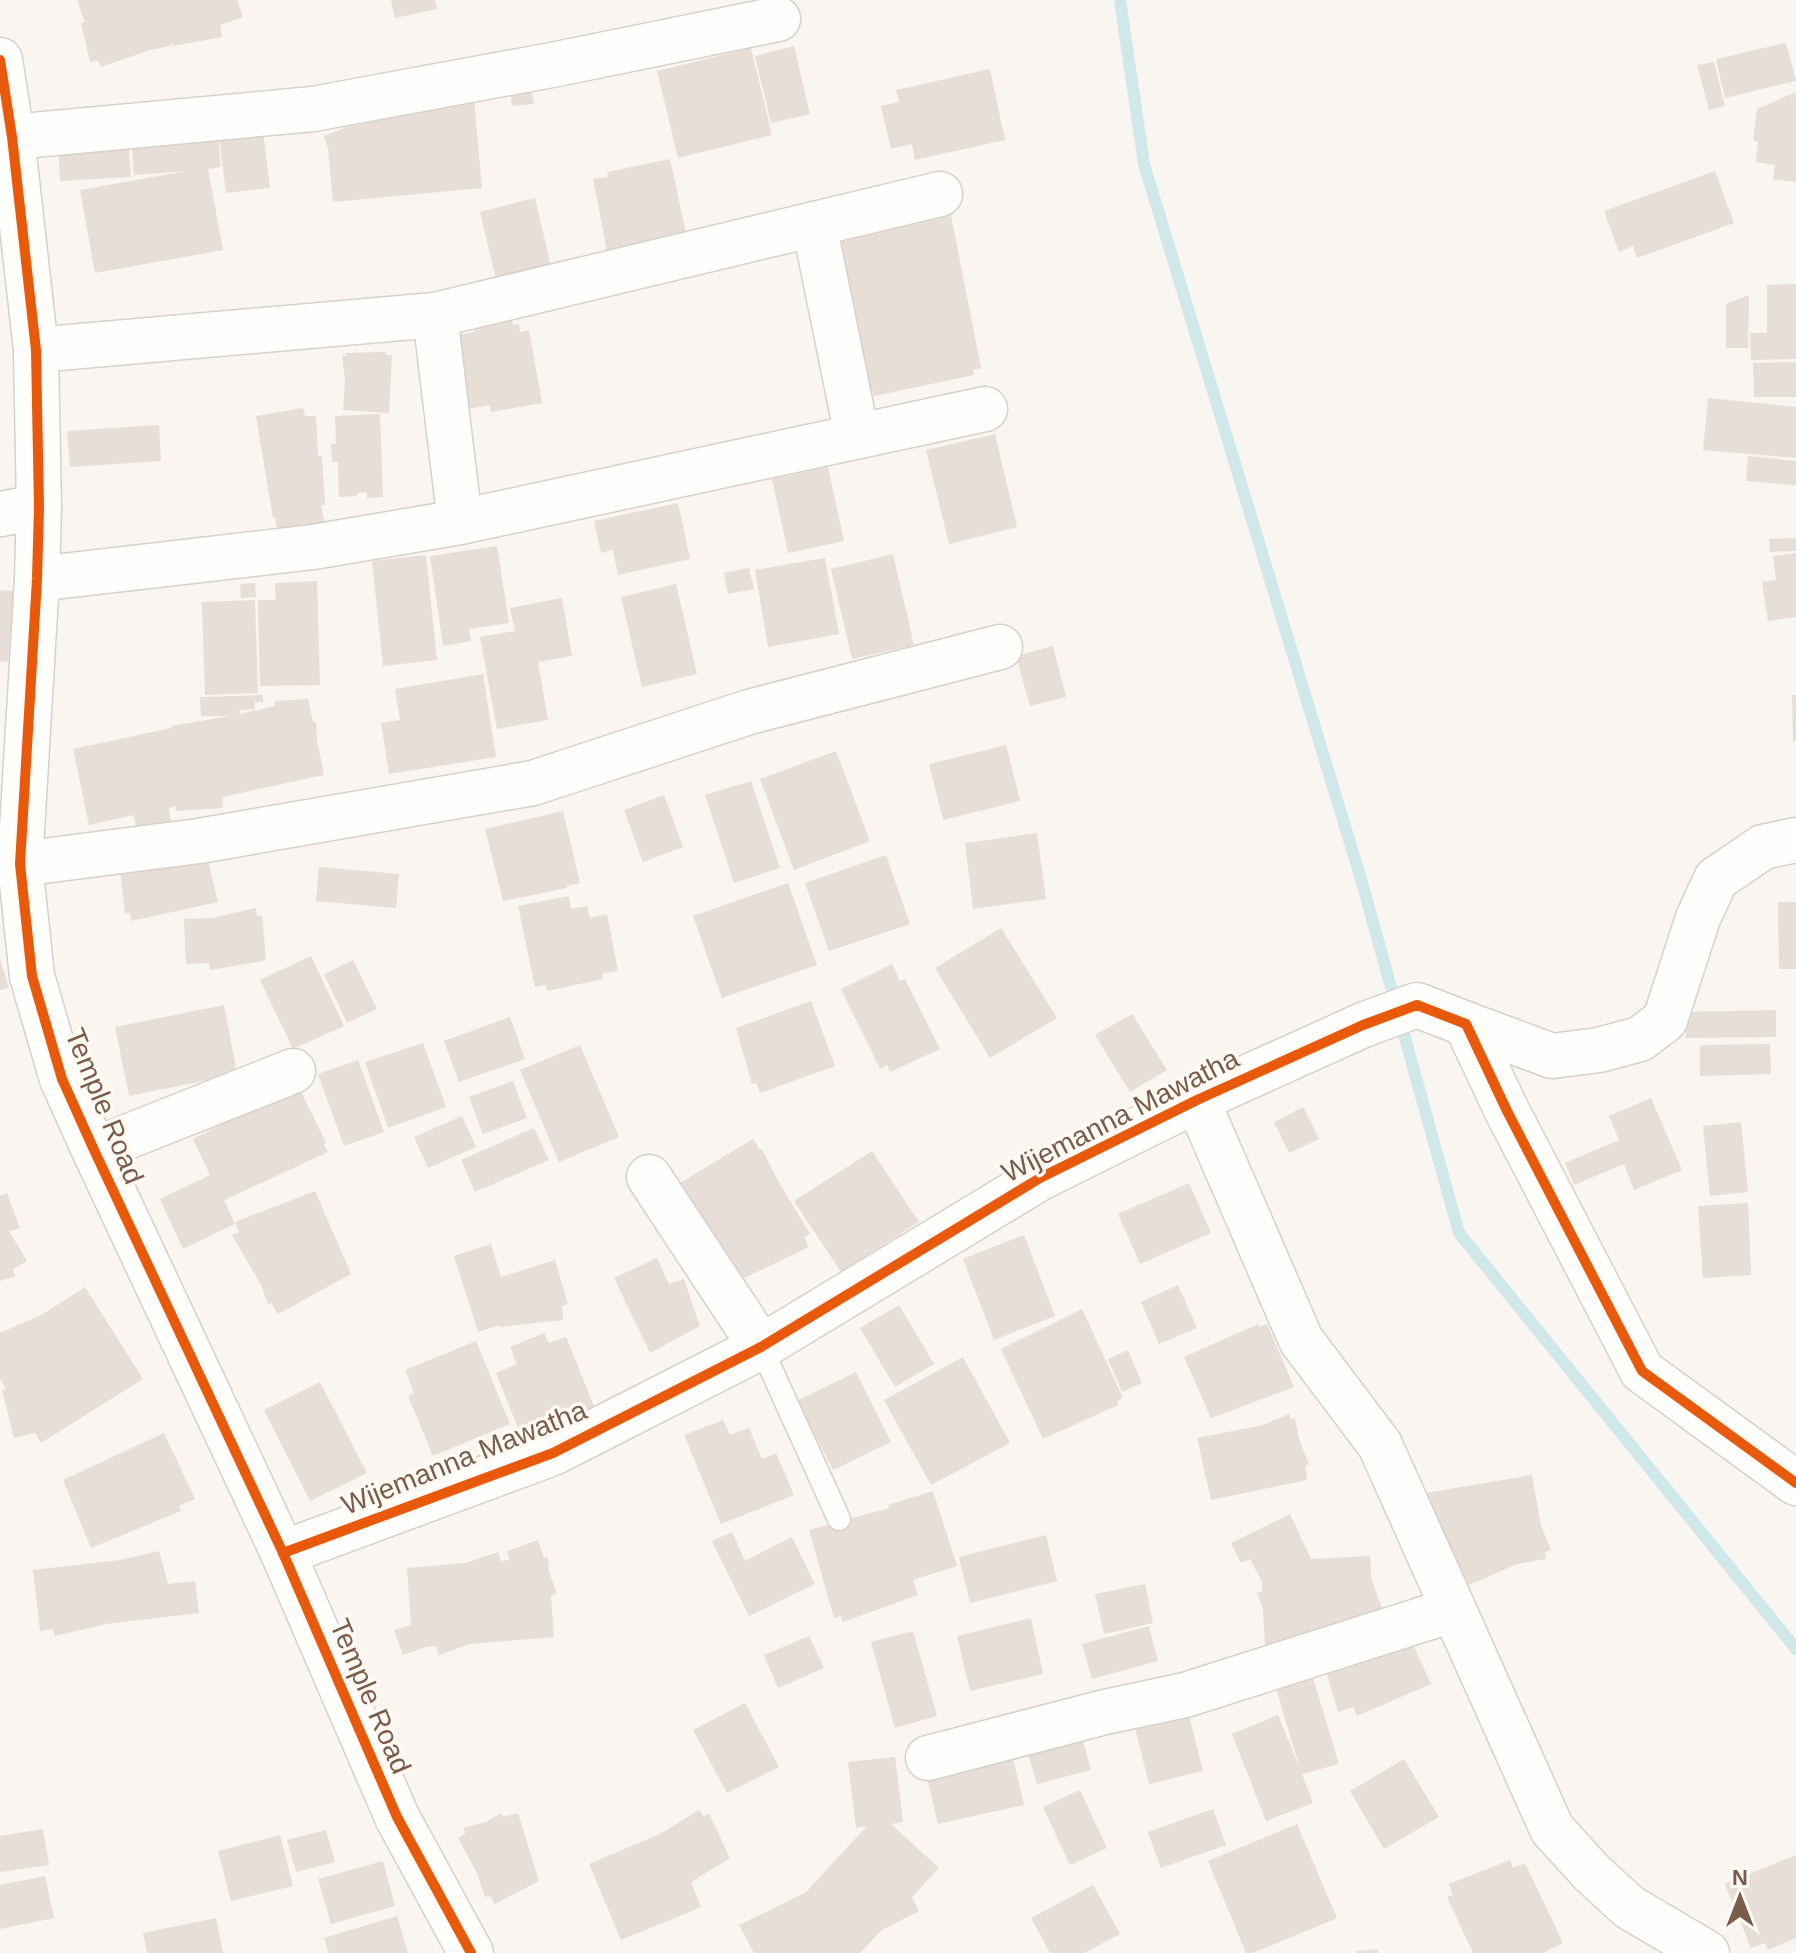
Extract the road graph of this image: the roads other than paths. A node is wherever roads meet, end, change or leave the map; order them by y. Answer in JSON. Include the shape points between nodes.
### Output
{"nodes":[{"id":1,"x":778,"y":19,"type":"dead end"},
{"id":2,"x":0,"y":60,"type":"edge"},
{"id":3,"x":12,"y":137,"type":"junction"},
{"id":4,"x":940,"y":194,"type":"dead end"},
{"id":5,"x":814,"y":224,"type":"junction"},
{"id":6,"x":435,"y":315,"type":"junction"},
{"id":7,"x":36,"y":350,"type":"junction"},
{"id":8,"x":985,"y":409,"type":"dead end"},
{"id":9,"x":857,"y":436,"type":"junction"},
{"id":10,"x":20,"y":510,"type":"edge"},
{"id":11,"x":460,"y":522,"type":"junction"},
{"id":12,"x":37,"y":579,"type":"junction"},
{"id":13,"x":1000,"y":647,"type":"dead end"},
{"id":14,"x":1796,"y":840,"type":"edge"},
{"id":15,"x":20,"y":864,"type":"junction"},
{"id":16,"x":1466,"y":1024,"type":"junction"},
{"id":17,"x":293,"y":1071,"type":"dead end"},
{"id":18,"x":1197,"y":1100,"type":"junction"},
{"id":19,"x":94,"y":1150,"type":"junction"},
{"id":20,"x":649,"y":1177,"type":"dead end"},
{"id":21,"x":761,"y":1347,"type":"junction"},
{"id":22,"x":1796,"y":1483,"type":"edge"},
{"id":23,"x":839,"y":1519,"type":"dead end"},
{"id":24,"x":283,"y":1553,"type":"junction"},
{"id":25,"x":1452,"y":1610,"type":"junction"},
{"id":26,"x":928,"y":1758,"type":"dead end"},
{"id":27,"x":471,"y":1953,"type":"edge"},
{"id":28,"x":1707,"y":1953,"type":"edge"}],
"edges":[{"from":1,"to":3,"type":"street","via":[[313,109]]},
{"from":2,"to":3,"type":"street","name":"Temple Road"},
{"from":3,"to":7,"type":"street","name":"Temple Road"},
{"from":4,"to":5,"type":"street"},
{"from":5,"to":6,"type":"street"},
{"from":5,"to":9,"type":"street"},
{"from":6,"to":7,"type":"street"},
{"from":6,"to":11,"type":"street"},
{"from":7,"to":10,"type":"street","name":"Temple Road"},
{"from":8,"to":9,"type":"street"},
{"from":9,"to":11,"type":"street"},
{"from":10,"to":12,"type":"street","name":"Temple Road"},
{"from":11,"to":12,"type":"street","via":[[313,547]]},
{"from":12,"to":15,"type":"street","name":"Temple Road"},
{"from":13,"to":15,"type":"street","via":[[749,712],[533,783],[199,841]]},
{"from":14,"to":16,"type":"street","name":"Wijemanna Mawatha","via":[[1763,847],[1716,879],[1665,1020],[1640,1039],[1552,1056]]},
{"from":15,"to":19,"type":"street","name":"Temple Road","via":[[32,976],[62,1079]]},
{"from":16,"to":18,"type":"street","name":"Wijemanna Mawatha","via":[[1417,1005]]},
{"from":16,"to":22,"type":"street","via":[[1642,1371]]},
{"from":17,"to":19,"type":"street"},
{"from":18,"to":21,"type":"street","name":"Wijemanna Mawatha","via":[[1040,1178]]},
{"from":18,"to":25,"type":"street","via":[[1301,1340],[1380,1445]]},
{"from":19,"to":24,"type":"street","name":"Temple Road"},
{"from":20,"to":21,"type":"street"},
{"from":21,"to":23,"type":"lane"},
{"from":21,"to":24,"type":"street","name":"Wijemanna Mawatha","via":[[553,1453]]},
{"from":24,"to":27,"type":"street","name":"Temple Road","via":[[397,1817]]},
{"from":25,"to":26,"type":"street","via":[[1185,1695]]},
{"from":25,"to":28,"type":"street","via":[[1552,1829],[1629,1907]]}]}
